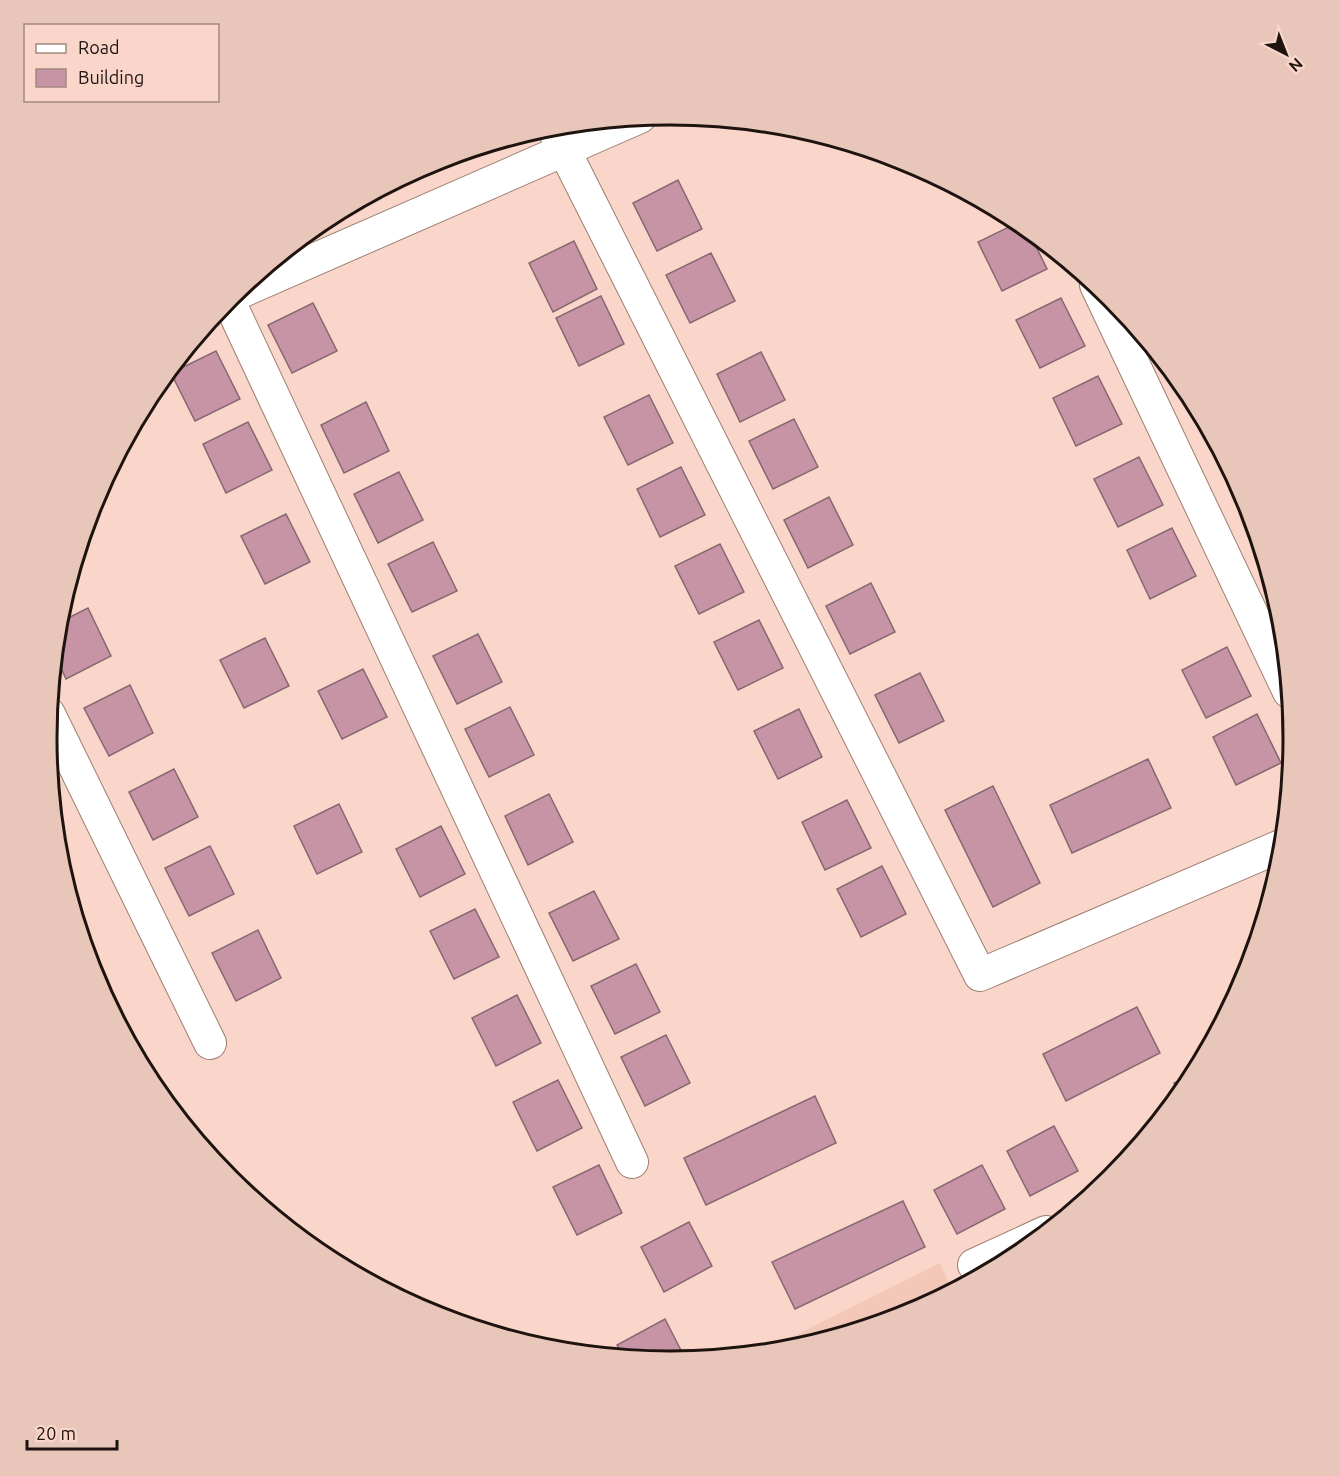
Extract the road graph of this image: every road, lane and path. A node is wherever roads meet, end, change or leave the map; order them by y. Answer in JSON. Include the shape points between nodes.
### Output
{"nodes":[{"id":1,"x":588,"y":130,"type":"edge"},
{"id":2,"x":558,"y":138,"type":"edge"},
{"id":3,"x":261,"y":282,"type":"edge"},
{"id":4,"x":233,"y":309,"type":"edge"},
{"id":5,"x":1108,"y":310,"type":"edge"},
{"id":6,"x":1279,"y":672,"type":"edge"},
{"id":7,"x":57,"y":731,"type":"edge"},
{"id":8,"x":1272,"y":850,"type":"edge"},
{"id":9,"x":210,"y":1043,"type":"dead end"},
{"id":10,"x":632,"y":1162,"type":"dead end"},
{"id":11,"x":1011,"y":1248,"type":"edge"},
{"id":12,"x":974,"y":1265,"type":"dead end"}],
"edges":[{"from":1,"to":2,"type":"street"},
{"from":2,"to":3,"type":"street"},
{"from":2,"to":8,"type":"street","via":[[980,975]]},
{"from":4,"to":10,"type":"street"},
{"from":5,"to":6,"type":"street"},
{"from":7,"to":9,"type":"street"},
{"from":11,"to":12,"type":"street"}]}
